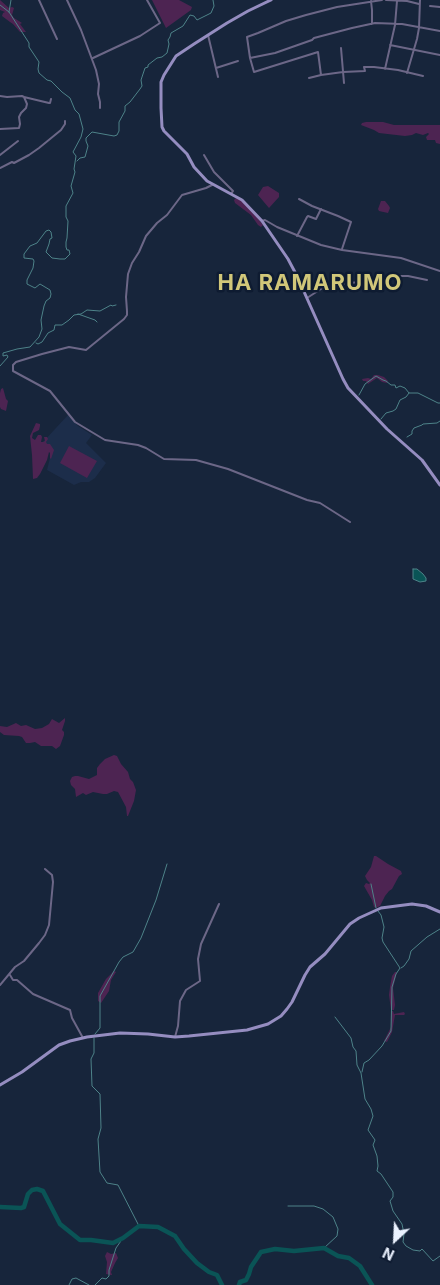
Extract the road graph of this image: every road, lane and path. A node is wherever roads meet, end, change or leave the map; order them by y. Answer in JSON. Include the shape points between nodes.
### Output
{"nodes":[{"id":1,"x":38,"y":0,"type":"edge"},
{"id":2,"x":67,"y":0,"type":"edge"},
{"id":3,"x":147,"y":0,"type":"edge"},
{"id":4,"x":271,"y":0,"type":"edge"},
{"id":5,"x":382,"y":0,"type":"edge"},
{"id":6,"x":386,"y":0,"type":"edge"},
{"id":7,"x":420,"y":0,"type":"edge"},
{"id":8,"x":264,"y":1,"type":"edge"},
{"id":9,"x":371,"y":1,"type":"edge"},
{"id":10,"x":397,"y":1,"type":"edge"},
{"id":11,"x":419,"y":4,"type":"junction"},
{"id":12,"x":430,"y":6,"type":"dead end"},
{"id":13,"x":440,"y":8,"type":"edge"},
{"id":14,"x":372,"y":24,"type":"junction"},
{"id":15,"x":394,"y":24,"type":"junction"},
{"id":16,"x":419,"y":28,"type":"junction"},
{"id":17,"x":440,"y":32,"type":"edge"},
{"id":18,"x":208,"y":35,"type":"junction"},
{"id":19,"x":57,"y":39,"type":"dead end"},
{"id":20,"x":390,"y":46,"type":"junction"},
{"id":21,"x":341,"y":48,"type":"dead end"},
{"id":22,"x":414,"y":50,"type":"junction"},
{"id":23,"x":440,"y":55,"type":"edge"},
{"id":24,"x":92,"y":58,"type":"junction"},
{"id":25,"x":250,"y":58,"type":"junction"},
{"id":26,"x":238,"y":61,"type":"dead end"},
{"id":27,"x":216,"y":68,"type":"junction"},
{"id":28,"x":385,"y":69,"type":"junction"},
{"id":29,"x":343,"y":72,"type":"junction"},
{"id":30,"x":408,"y":73,"type":"junction"},
{"id":31,"x":321,"y":75,"type":"junction"},
{"id":32,"x":424,"y":76,"type":"dead end"},
{"id":33,"x":218,"y":77,"type":"dead end"},
{"id":34,"x":309,"y":78,"type":"dead end"},
{"id":35,"x":344,"y":83,"type":"dead end"},
{"id":36,"x":0,"y":96,"type":"edge"},
{"id":37,"x":24,"y":97,"type":"junction"},
{"id":38,"x":51,"y":99,"type":"dead end"},
{"id":39,"x":100,"y":108,"type":"dead end"},
{"id":40,"x":65,"y":121,"type":"dead end"},
{"id":41,"x":0,"y":129,"type":"edge"},
{"id":42,"x":18,"y":141,"type":"dead end"},
{"id":43,"x":0,"y":155,"type":"edge"},
{"id":44,"x":204,"y":155,"type":"dead end"},
{"id":45,"x":0,"y":168,"type":"edge"},
{"id":46,"x":213,"y":184,"type":"junction"},
{"id":47,"x":231,"y":194,"type":"junction"},
{"id":48,"x":299,"y":199,"type":"dead end"},
{"id":49,"x":321,"y":210,"type":"junction"},
{"id":50,"x":262,"y":221,"type":"junction"},
{"id":51,"x":297,"y":236,"type":"junction"},
{"id":52,"x":342,"y":250,"type":"junction"},
{"id":53,"x":440,"y":271,"type":"edge"},
{"id":54,"x":426,"y":280,"type":"dead end"},
{"id":55,"x":307,"y":298,"type":"junction"},
{"id":56,"x":440,"y":484,"type":"edge"},
{"id":57,"x":350,"y":522,"type":"dead end"},
{"id":58,"x":45,"y":869,"type":"dead end"},
{"id":59,"x":219,"y":904,"type":"dead end"},
{"id":60,"x":440,"y":912,"type":"edge"},
{"id":61,"x":9,"y":974,"type":"junction"},
{"id":62,"x":0,"y":985,"type":"edge"},
{"id":63,"x":175,"y":1037,"type":"junction"},
{"id":64,"x":83,"y":1038,"type":"junction"},
{"id":65,"x":0,"y":1085,"type":"edge"}],
"edges":[{"from":1,"to":19,"type":"street"},
{"from":2,"to":24,"type":"street"},
{"from":3,"to":24,"type":"street","via":[[160,24]]},
{"from":4,"to":8,"type":"street"},
{"from":5,"to":9,"type":"street"},
{"from":6,"to":10,"type":"street"},
{"from":7,"to":11,"type":"street"},
{"from":8,"to":18,"type":"street"},
{"from":9,"to":14,"type":"street"},
{"from":9,"to":25,"type":"street","via":[[306,15],[246,37]]},
{"from":10,"to":11,"type":"street"},
{"from":10,"to":15,"type":"street"},
{"from":11,"to":16,"type":"street"},
{"from":12,"to":13,"type":"street"},
{"from":14,"to":15,"type":"street"},
{"from":14,"to":25,"type":"street"},
{"from":15,"to":16,"type":"street"},
{"from":15,"to":20,"type":"street"},
{"from":16,"to":17,"type":"street"},
{"from":16,"to":22,"type":"street"},
{"from":18,"to":27,"type":"street"},
{"from":18,"to":46,"type":"street","via":[[176,56],[167,70],[161,82],[161,123],[194,167]]},
{"from":20,"to":22,"type":"street"},
{"from":20,"to":28,"type":"street"},
{"from":21,"to":29,"type":"street"},
{"from":22,"to":23,"type":"street"},
{"from":22,"to":30,"type":"street"},
{"from":24,"to":39,"type":"street","via":[[99,84]]},
{"from":25,"to":31,"type":"street","via":[[254,72],[318,52]]},
{"from":26,"to":27,"type":"street"},
{"from":27,"to":33,"type":"street"},
{"from":28,"to":29,"type":"street"},
{"from":28,"to":30,"type":"street"},
{"from":29,"to":31,"type":"street"},
{"from":29,"to":35,"type":"street"},
{"from":30,"to":32,"type":"street"},
{"from":31,"to":34,"type":"street"},
{"from":36,"to":37,"type":"street"},
{"from":37,"to":38,"type":"street","via":[[49,103]]},
{"from":37,"to":41,"type":"street","via":[[26,108],[18,117],[20,126]]},
{"from":40,"to":45,"type":"street","via":[[61,130],[39,148]]},
{"from":42,"to":43,"type":"street"},
{"from":44,"to":47,"type":"street","via":[[214,172],[233,191]]},
{"from":46,"to":47,"type":"street"},
{"from":46,"to":57,"type":"street","via":[[182,195],[146,236],[128,274],[127,315],[124,319],[86,350],[69,347],[42,354],[16,362],[13,371],[50,391],[75,422],[105,440],[138,445],[164,459],[196,460],[228,469],[320,503]]},
{"from":47,"to":50,"type":"street","via":[[242,200]]},
{"from":48,"to":49,"type":"street"},
{"from":49,"to":51,"type":"street","via":[[316,220],[307,217]]},
{"from":49,"to":52,"type":"street","via":[[351,222]]},
{"from":50,"to":51,"type":"street"},
{"from":50,"to":55,"type":"street","via":[[288,259]]},
{"from":51,"to":52,"type":"street"},
{"from":52,"to":53,"type":"street","via":[[401,258]]},
{"from":54,"to":55,"type":"street","via":[[395,276],[336,284],[324,287]]},
{"from":55,"to":56,"type":"street","via":[[348,388],[422,460]]},
{"from":58,"to":61,"type":"street","via":[[52,875],[49,925],[45,935]]},
{"from":59,"to":63,"type":"street","via":[[201,944],[198,959],[200,981],[186,990],[180,1001]]},
{"from":60,"to":63,"type":"street","via":[[412,904],[381,908],[366,914],[350,924],[310,967],[292,1002],[278,1018],[247,1030]]},
{"from":61,"to":62,"type":"street"},
{"from":61,"to":64,"type":"street","via":[[33,994],[70,1010]]},
{"from":63,"to":64,"type":"street","via":[[120,1033]]},
{"from":64,"to":65,"type":"street","via":[[59,1045]]}]}
